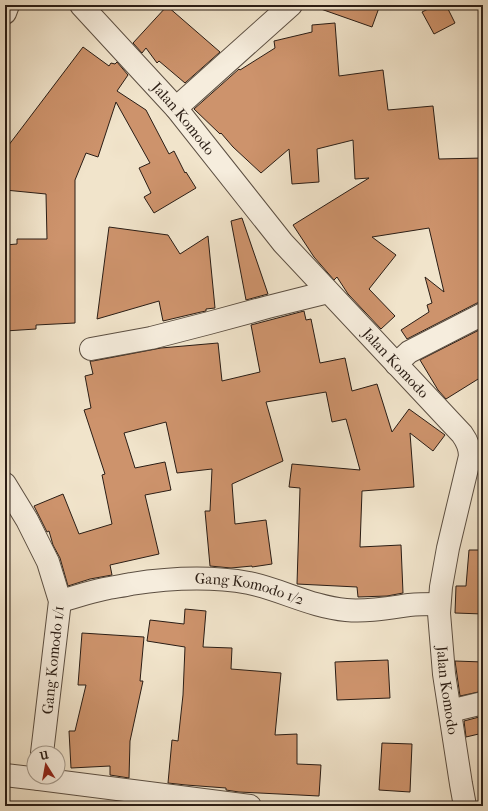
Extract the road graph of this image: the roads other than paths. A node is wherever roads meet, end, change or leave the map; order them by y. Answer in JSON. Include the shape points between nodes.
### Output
{"nodes":[{"id":1,"x":8,"y":5,"type":"edge"},
{"id":2,"x":81,"y":5,"type":"edge"},
{"id":3,"x":291,"y":5,"type":"edge"},
{"id":4,"x":5,"y":13,"type":"edge"},
{"id":5,"x":176,"y":108,"type":"junction"},
{"id":6,"x":328,"y":292,"type":"junction"},
{"id":7,"x":483,"y":314,"type":"edge"},
{"id":8,"x":91,"y":349,"type":"dead end"},
{"id":9,"x":396,"y":364,"type":"junction"},
{"id":10,"x":5,"y":484,"type":"edge"},
{"id":11,"x":60,"y":601,"type":"junction"},
{"id":12,"x":439,"y":604,"type":"junction"},
{"id":13,"x":483,"y":703,"type":"edge"},
{"id":14,"x":450,"y":711,"type":"junction"},
{"id":15,"x":43,"y":745,"type":"edge"},
{"id":16,"x":5,"y":775,"type":"edge"},
{"id":17,"x":26,"y":777,"type":"edge"},
{"id":18,"x":66,"y":782,"type":"edge"},
{"id":19,"x":250,"y":806,"type":"edge"},
{"id":20,"x":465,"y":806,"type":"edge"}],
"edges":[{"from":1,"to":4,"type":"street"},
{"from":2,"to":5,"type":"street","name":"Jalan Komodo"},
{"from":3,"to":5,"type":"street"},
{"from":5,"to":6,"type":"street","name":"Jalan Komodo","via":[[282,243]]},
{"from":6,"to":8,"type":"street","via":[[150,338]]},
{"from":6,"to":9,"type":"street","name":"Jalan Komodo"},
{"from":7,"to":9,"type":"street","via":[[409,352]]},
{"from":9,"to":12,"type":"street","name":"Jalan Komodo","via":[[462,434],[468,442],[470,452],[448,548]]},
{"from":10,"to":11,"type":"street","name":"Gang Komodo 1/1","via":[[48,562]]},
{"from":11,"to":12,"type":"street","name":"Gang Komodo 1/2","via":[[105,588],[199,578],[250,584],[317,605],[346,610]]},
{"from":11,"to":15,"type":"street","name":"Gang Komodo 1/1"},
{"from":12,"to":14,"type":"street","name":"Jalan Komodo","via":[[444,674]]},
{"from":13,"to":14,"type":"street"},
{"from":14,"to":20,"type":"street","name":"Jalan Komodo"},
{"from":16,"to":17,"type":"street"},
{"from":18,"to":19,"type":"street"}]}
